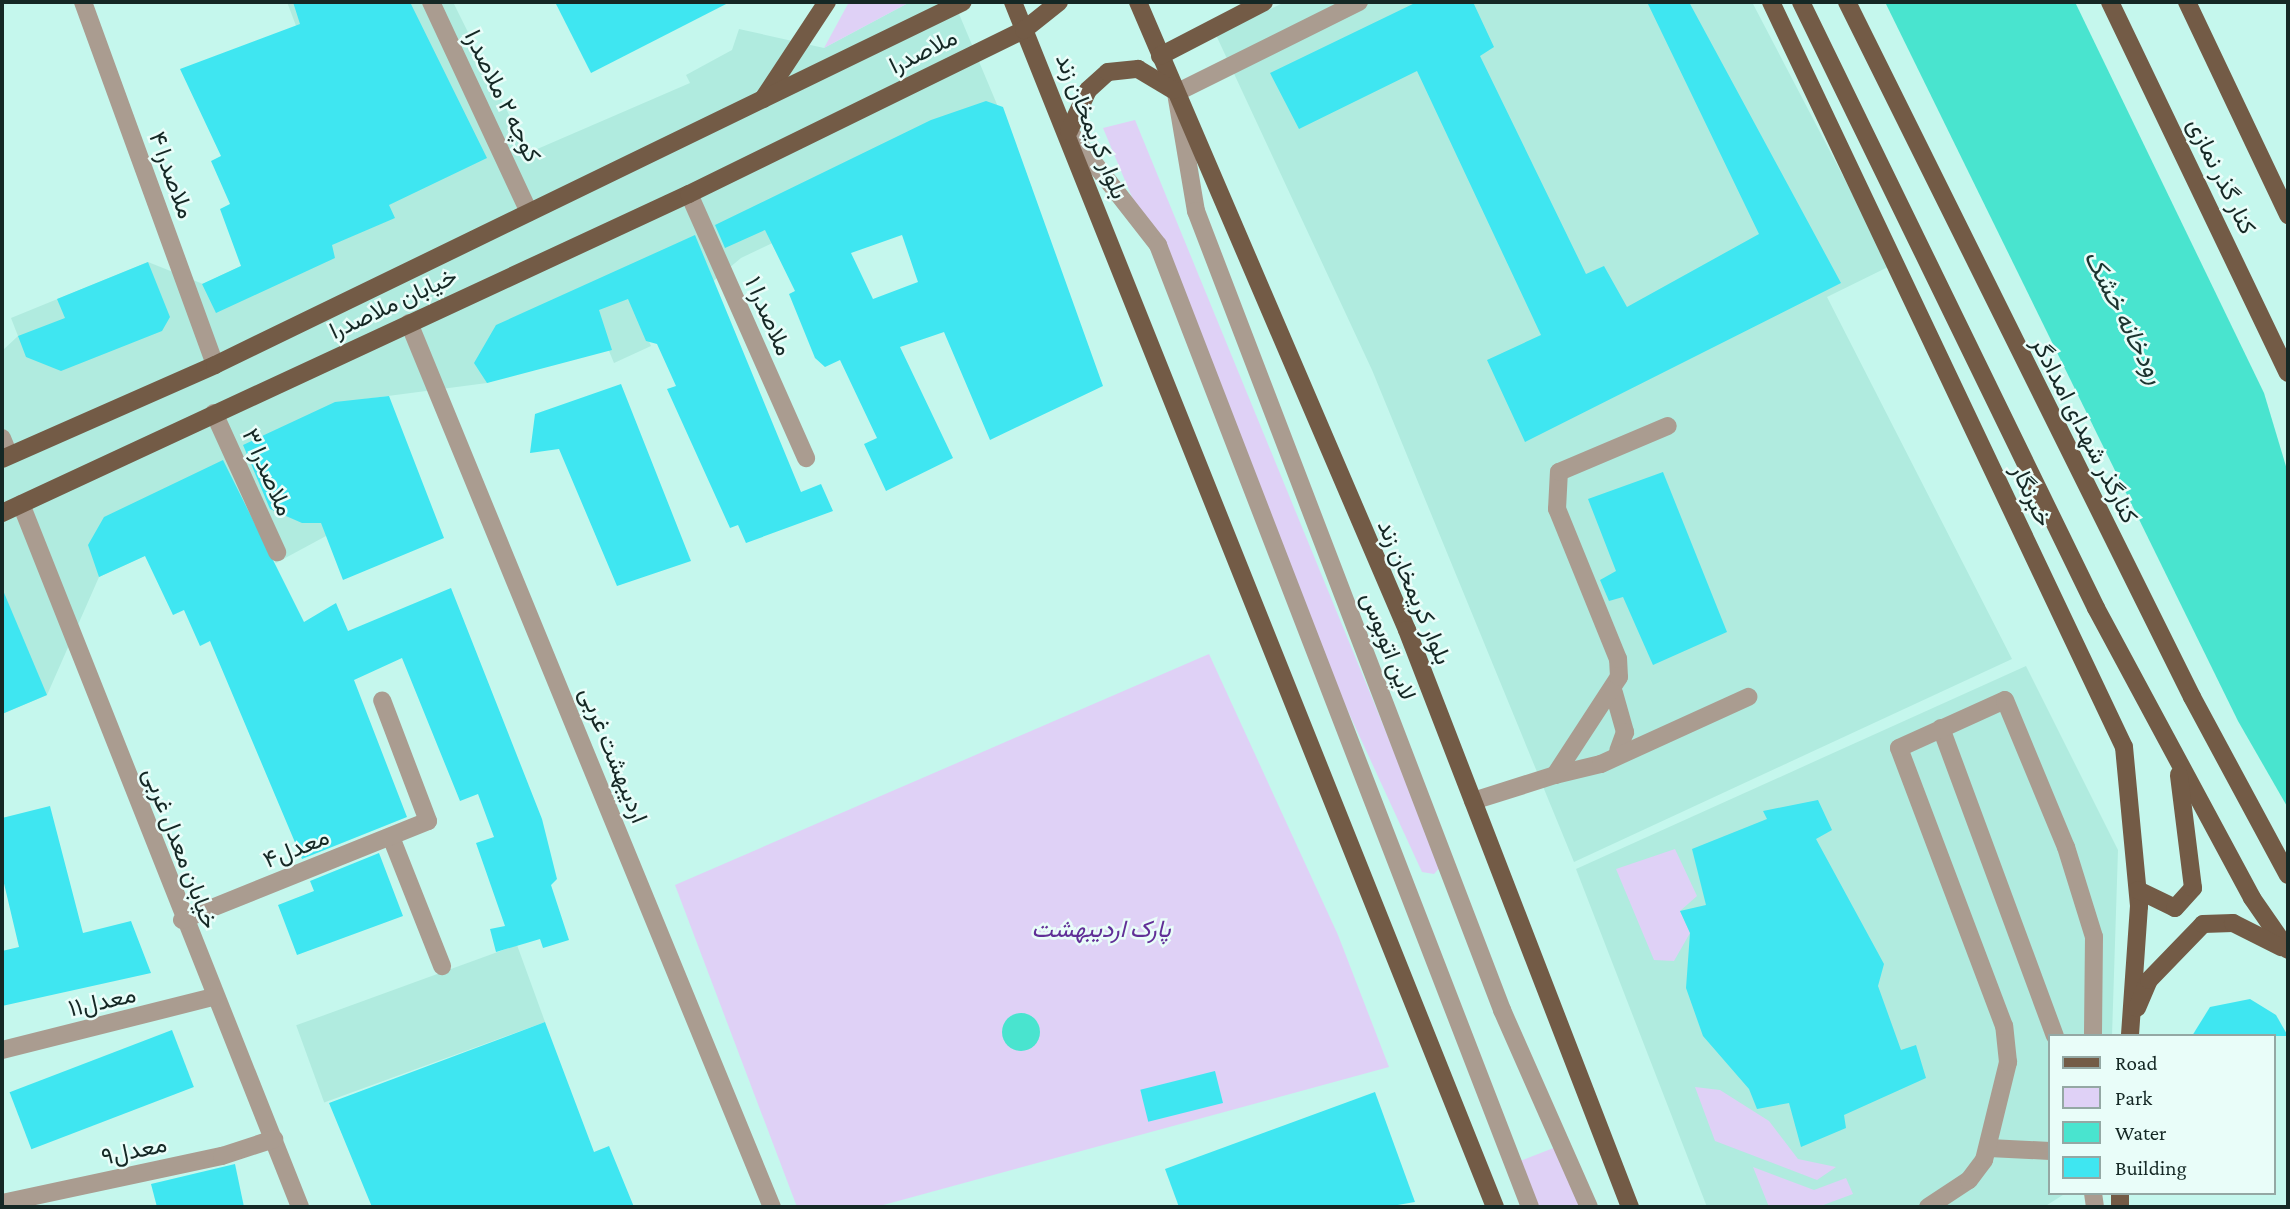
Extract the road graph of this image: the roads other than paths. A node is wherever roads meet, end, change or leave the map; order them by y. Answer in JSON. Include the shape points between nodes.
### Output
{"nodes":[{"id":1,"x":83,"y":2,"type":"edge"},
{"id":2,"x":431,"y":2,"type":"edge"},
{"id":3,"x":827,"y":2,"type":"edge"},
{"id":4,"x":963,"y":2,"type":"edge"},
{"id":5,"x":1013,"y":2,"type":"edge"},
{"id":6,"x":1059,"y":2,"type":"edge"},
{"id":7,"x":1138,"y":2,"type":"edge"},
{"id":8,"x":1264,"y":2,"type":"edge"},
{"id":9,"x":1359,"y":2,"type":"edge"},
{"id":10,"x":1771,"y":2,"type":"edge"},
{"id":11,"x":1801,"y":2,"type":"edge"},
{"id":12,"x":1847,"y":2,"type":"edge"},
{"id":13,"x":2110,"y":2,"type":"edge"},
{"id":14,"x":2187,"y":2,"type":"edge"},
{"id":15,"x":1024,"y":30,"type":"junction"},
{"id":16,"x":1160,"y":56,"type":"junction"},
{"id":17,"x":1176,"y":93,"type":"junction"},
{"id":18,"x":760,"y":102,"type":"junction"},
{"id":19,"x":1069,"y":131,"type":"junction"},
{"id":20,"x":804,"y":136,"type":"joint"},
{"id":21,"x":2282,"y":186,"type":"edge"},
{"id":22,"x":689,"y":194,"type":"junction"},
{"id":23,"x":529,"y":212,"type":"junction"},
{"id":24,"x":2288,"y":215,"type":"edge"},
{"id":25,"x":409,"y":323,"type":"junction"},
{"id":26,"x":215,"y":365,"type":"junction"},
{"id":27,"x":2286,"y":366,"type":"edge"},
{"id":28,"x":214,"y":413,"type":"junction"},
{"id":29,"x":1668,"y":426,"type":"dead end"},
{"id":30,"x":2,"y":438,"type":"edge"},
{"id":31,"x":5,"y":457,"type":"edge"},
{"id":32,"x":806,"y":458,"type":"dead end"},
{"id":33,"x":21,"y":504,"type":"junction"},
{"id":34,"x":2,"y":513,"type":"edge"},
{"id":35,"x":277,"y":552,"type":"dead end"},
{"id":36,"x":1614,"y":693,"type":"junction"},
{"id":37,"x":1748,"y":696,"type":"dead end"},
{"id":38,"x":382,"y":700,"type":"dead end"},
{"id":39,"x":1941,"y":728,"type":"junction"},
{"id":40,"x":1618,"y":751,"type":"junction"},
{"id":41,"x":2178,"y":762,"type":"junction"},
{"id":42,"x":1555,"y":775,"type":"junction"},
{"id":43,"x":1473,"y":801,"type":"junction"},
{"id":44,"x":391,"y":837,"type":"junction"},
{"id":45,"x":2288,"y":875,"type":"edge"},
{"id":46,"x":2138,"y":890,"type":"junction"},
{"id":47,"x":182,"y":920,"type":"junction"},
{"id":48,"x":2288,"y":952,"type":"edge"},
{"id":49,"x":442,"y":966,"type":"dead end"},
{"id":50,"x":213,"y":998,"type":"junction"},
{"id":51,"x":2131,"y":1027,"type":"edge"},
{"id":52,"x":2054,"y":1034,"type":"edge"},
{"id":53,"x":2093,"y":1034,"type":"edge"},
{"id":54,"x":2,"y":1050,"type":"edge"},
{"id":55,"x":274,"y":1139,"type":"junction"},
{"id":56,"x":1989,"y":1148,"type":"junction"},
{"id":57,"x":2048,"y":1151,"type":"edge"},
{"id":58,"x":13,"y":1203,"type":"edge"},
{"id":59,"x":300,"y":1207,"type":"edge"},
{"id":60,"x":772,"y":1207,"type":"edge"},
{"id":61,"x":1494,"y":1207,"type":"edge"},
{"id":62,"x":1530,"y":1207,"type":"edge"},
{"id":63,"x":1589,"y":1207,"type":"edge"},
{"id":64,"x":1630,"y":1207,"type":"edge"},
{"id":65,"x":1928,"y":1207,"type":"edge"}],
"edges":[{"from":1,"to":26,"type":"street","name":"۴ ملاصدرا"},
{"from":2,"to":23,"type":"street","name":"کوچه ۲ ملاصدرا"},
{"from":3,"to":18,"type":"main road"},
{"from":4,"to":18,"type":"main road","name":"ملاصدرا"},
{"from":5,"to":15,"type":"main road","name":"بلوار کریمخان زند"},
{"from":6,"to":15,"type":"main road","name":"ملاصدرا"},
{"from":7,"to":16,"type":"main road","name":"بلوار کریمخان زند"},
{"from":8,"to":16,"type":"main road"},
{"from":9,"to":17,"type":"street"},
{"from":10,"to":46,"type":"main road","name":"خبرنگار","via":[[2123,747]]},
{"from":11,"to":41,"type":"main road","via":[[2090,596]]},
{"from":12,"to":45,"type":"main road","name":"کنارگذر شهدای امدادگر","via":[[2186,685]]},
{"from":13,"to":27,"type":"main road","name":"کنار گذر نمازی"},
{"from":14,"to":21,"type":"main road"},
{"from":15,"to":19,"type":"main road","name":"بلوار کریمخان زند"},
{"from":15,"to":20,"type":"main road","name":"ملاصدرا"},
{"from":16,"to":17,"type":"main road","name":"بلوار کریمخان زند"},
{"from":17,"to":19,"type":"main road","via":[[1138,69],[1108,72],[1088,90]]},
{"from":17,"to":43,"type":"main road","name":"بلوار کریمخان زند","via":[[1406,630]]},
{"from":17,"to":63,"type":"street","name":"لاین اتوبوس","via":[[1196,211],[1502,1010]]},
{"from":18,"to":23,"type":"main road","name":"خیابان ملاصدرا"},
{"from":19,"to":61,"type":"main road","name":"بلوار کریمخان زند","via":[[1267,646]]},
{"from":19,"to":62,"type":"street","via":[[1158,245]]},
{"from":20,"to":22,"type":"main road","name":"خیابان ملاصدرا"},
{"from":21,"to":24,"type":"main road"},
{"from":22,"to":25,"type":"main road","name":"خیابان ملاصدرا"},
{"from":22,"to":32,"type":"street","name":"۱ ملاصدرا"},
{"from":23,"to":26,"type":"main road","name":"خیابان ملاصدرا"},
{"from":25,"to":28,"type":"main road","name":"خیابان ملاصدرا"},
{"from":25,"to":60,"type":"street","name":"اردیبهشت غربی"},
{"from":26,"to":31,"type":"main road","name":"خیابان ملاصدرا"},
{"from":28,"to":33,"type":"main road","name":"خیابان ملاصدرا"},
{"from":28,"to":35,"type":"street","name":"۳ ملاصدرا"},
{"from":29,"to":36,"type":"street","via":[[1568,465],[1554,487],[1557,509],[1618,659]]},
{"from":30,"to":31,"type":"street"},
{"from":33,"to":34,"type":"main road","name":"خیابان ملاصدرا"},
{"from":33,"to":47,"type":"street","name":"خیابان معدل غربی"},
{"from":36,"to":40,"type":"street","via":[[1625,732]]},
{"from":36,"to":42,"type":"street"},
{"from":37,"to":40,"type":"street"},
{"from":38,"to":44,"type":"street","name":"معدل۴","via":[[428,821]]},
{"from":39,"to":52,"type":"street"},
{"from":39,"to":53,"type":"street","via":[[2005,699],[2066,847],[2094,937]]},
{"from":39,"to":56,"type":"street","via":[[1899,748],[2004,1026],[2008,1062]]},
{"from":40,"to":42,"type":"street","via":[[1601,764]]},
{"from":41,"to":46,"type":"main road","via":[[2193,888],[2175,908]]},
{"from":41,"to":48,"type":"main road","via":[[2252,898]]},
{"from":42,"to":43,"type":"street"},
{"from":43,"to":64,"type":"main road","name":"بلوار کریمخان زند"},
{"from":44,"to":47,"type":"street","name":"معدل۴"},
{"from":44,"to":49,"type":"street"},
{"from":46,"to":51,"type":"main road","name":"خبرنگار"},
{"from":47,"to":50,"type":"street","name":"خیابان معدل غربی"},
{"from":48,"to":51,"type":"main road","via":[[2268,935],[2233,923],[2203,924],[2149,980]]},
{"from":50,"to":54,"type":"street","name":"معدل۱۱"},
{"from":50,"to":55,"type":"street","name":"خیابان معدل غربی"},
{"from":55,"to":58,"type":"street","name":"معدل۹","via":[[222,1156]]},
{"from":55,"to":59,"type":"street","name":"خیابان معدل غربی"},
{"from":56,"to":57,"type":"street"},
{"from":56,"to":65,"type":"street","via":[[1969,1180]]}]}
